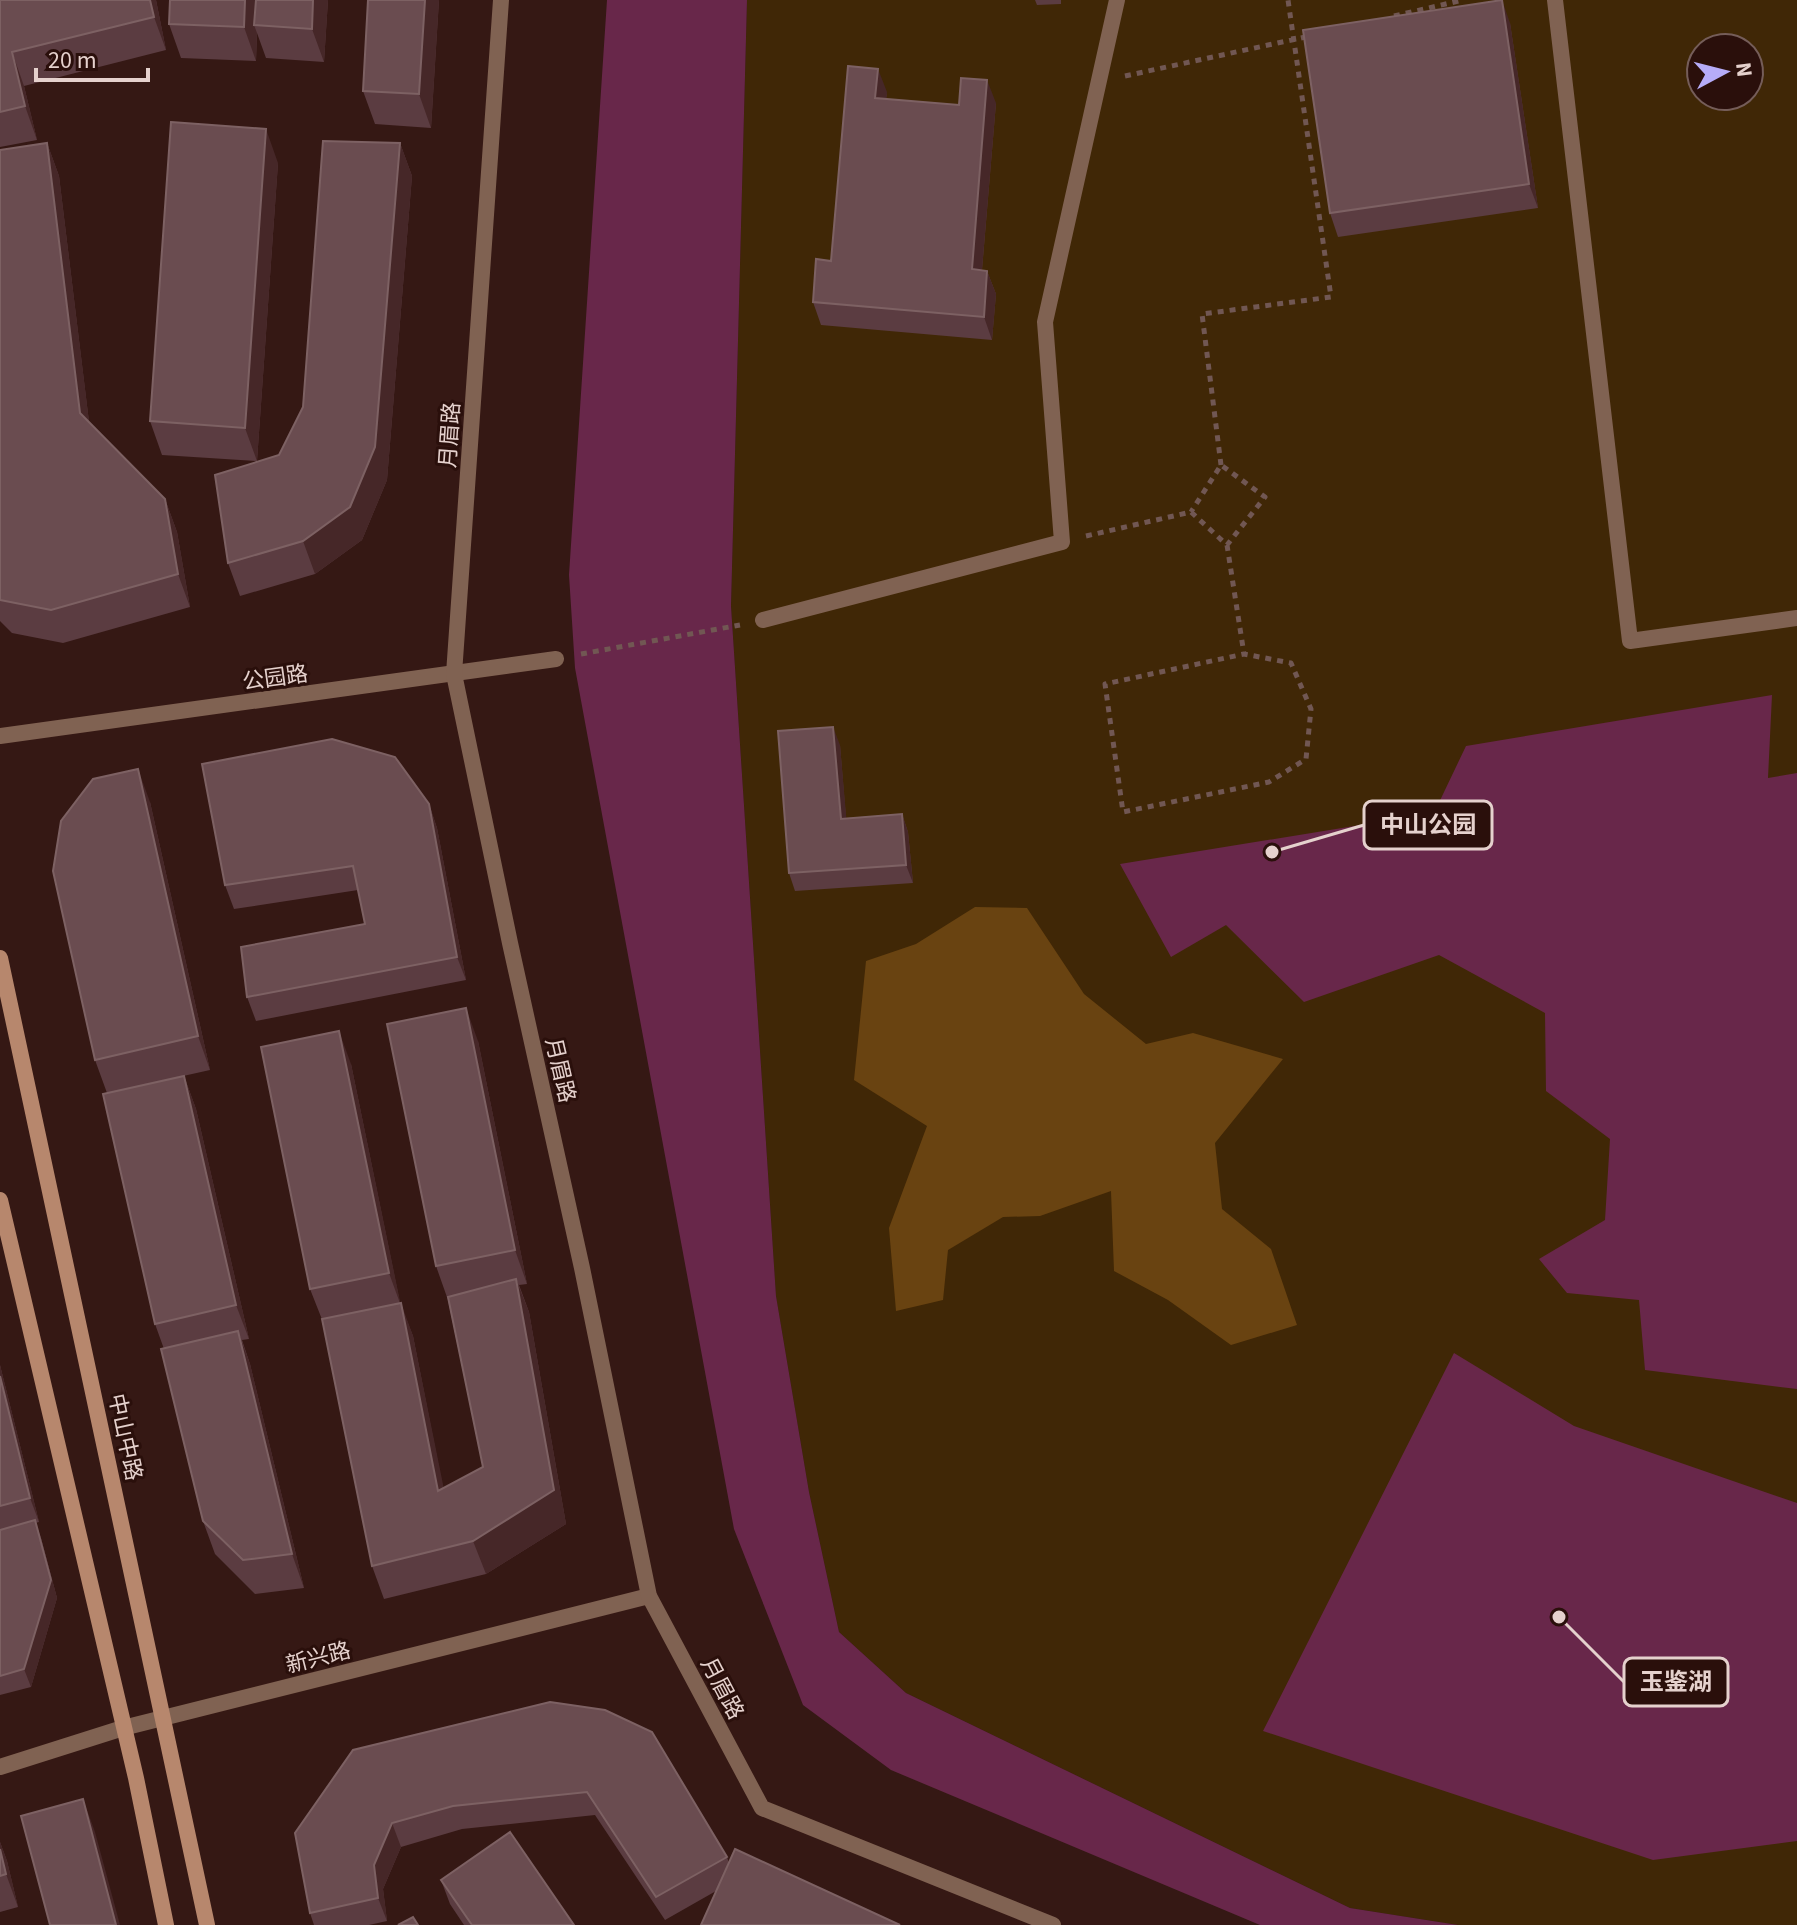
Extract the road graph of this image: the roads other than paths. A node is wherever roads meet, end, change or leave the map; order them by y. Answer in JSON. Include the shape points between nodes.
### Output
{"nodes":[{"id":1,"x":501,"y":0,"type":"edge"},
{"id":2,"x":1117,"y":0,"type":"edge"},
{"id":3,"x":1555,"y":0,"type":"edge"},
{"id":4,"x":1797,"y":618,"type":"edge"},
{"id":5,"x":763,"y":620,"type":"road end"},
{"id":6,"x":556,"y":659,"type":"road end"},
{"id":7,"x":454,"y":674,"type":"junction"},
{"id":8,"x":0,"y":736,"type":"edge"},
{"id":9,"x":0,"y":958,"type":"edge"},
{"id":10,"x":0,"y":1200,"type":"edge"},
{"id":11,"x":649,"y":1596,"type":"junction"},
{"id":12,"x":164,"y":1718,"type":"junction"},
{"id":13,"x":123,"y":1728,"type":"junction"},
{"id":14,"x":0,"y":1767,"type":"edge"},
{"id":15,"x":166,"y":1925,"type":"edge"},
{"id":16,"x":207,"y":1925,"type":"edge"},
{"id":17,"x":1053,"y":1925,"type":"edge"}],
"edges":[{"from":1,"to":7,"type":"street","name":"月眉路"},
{"from":2,"to":5,"type":"street","via":[[1045,322],[1062,542]]},
{"from":3,"to":4,"type":"street","via":[[1630,641]]},
{"from":6,"to":7,"type":"street","name":"公园路"},
{"from":7,"to":8,"type":"street","name":"公园路"},
{"from":7,"to":11,"type":"street","name":"月眉路"},
{"from":9,"to":12,"type":"main road","name":"中山中路"},
{"from":10,"to":13,"type":"main road"},
{"from":11,"to":12,"type":"street","name":"新兴路"},
{"from":11,"to":17,"type":"street","name":"月眉路","via":[[762,1808]]},
{"from":12,"to":13,"type":"street","name":"新兴路"},
{"from":12,"to":16,"type":"main road","name":"中山中路"},
{"from":13,"to":14,"type":"street","name":"新兴路"},
{"from":13,"to":15,"type":"main road"}]}
